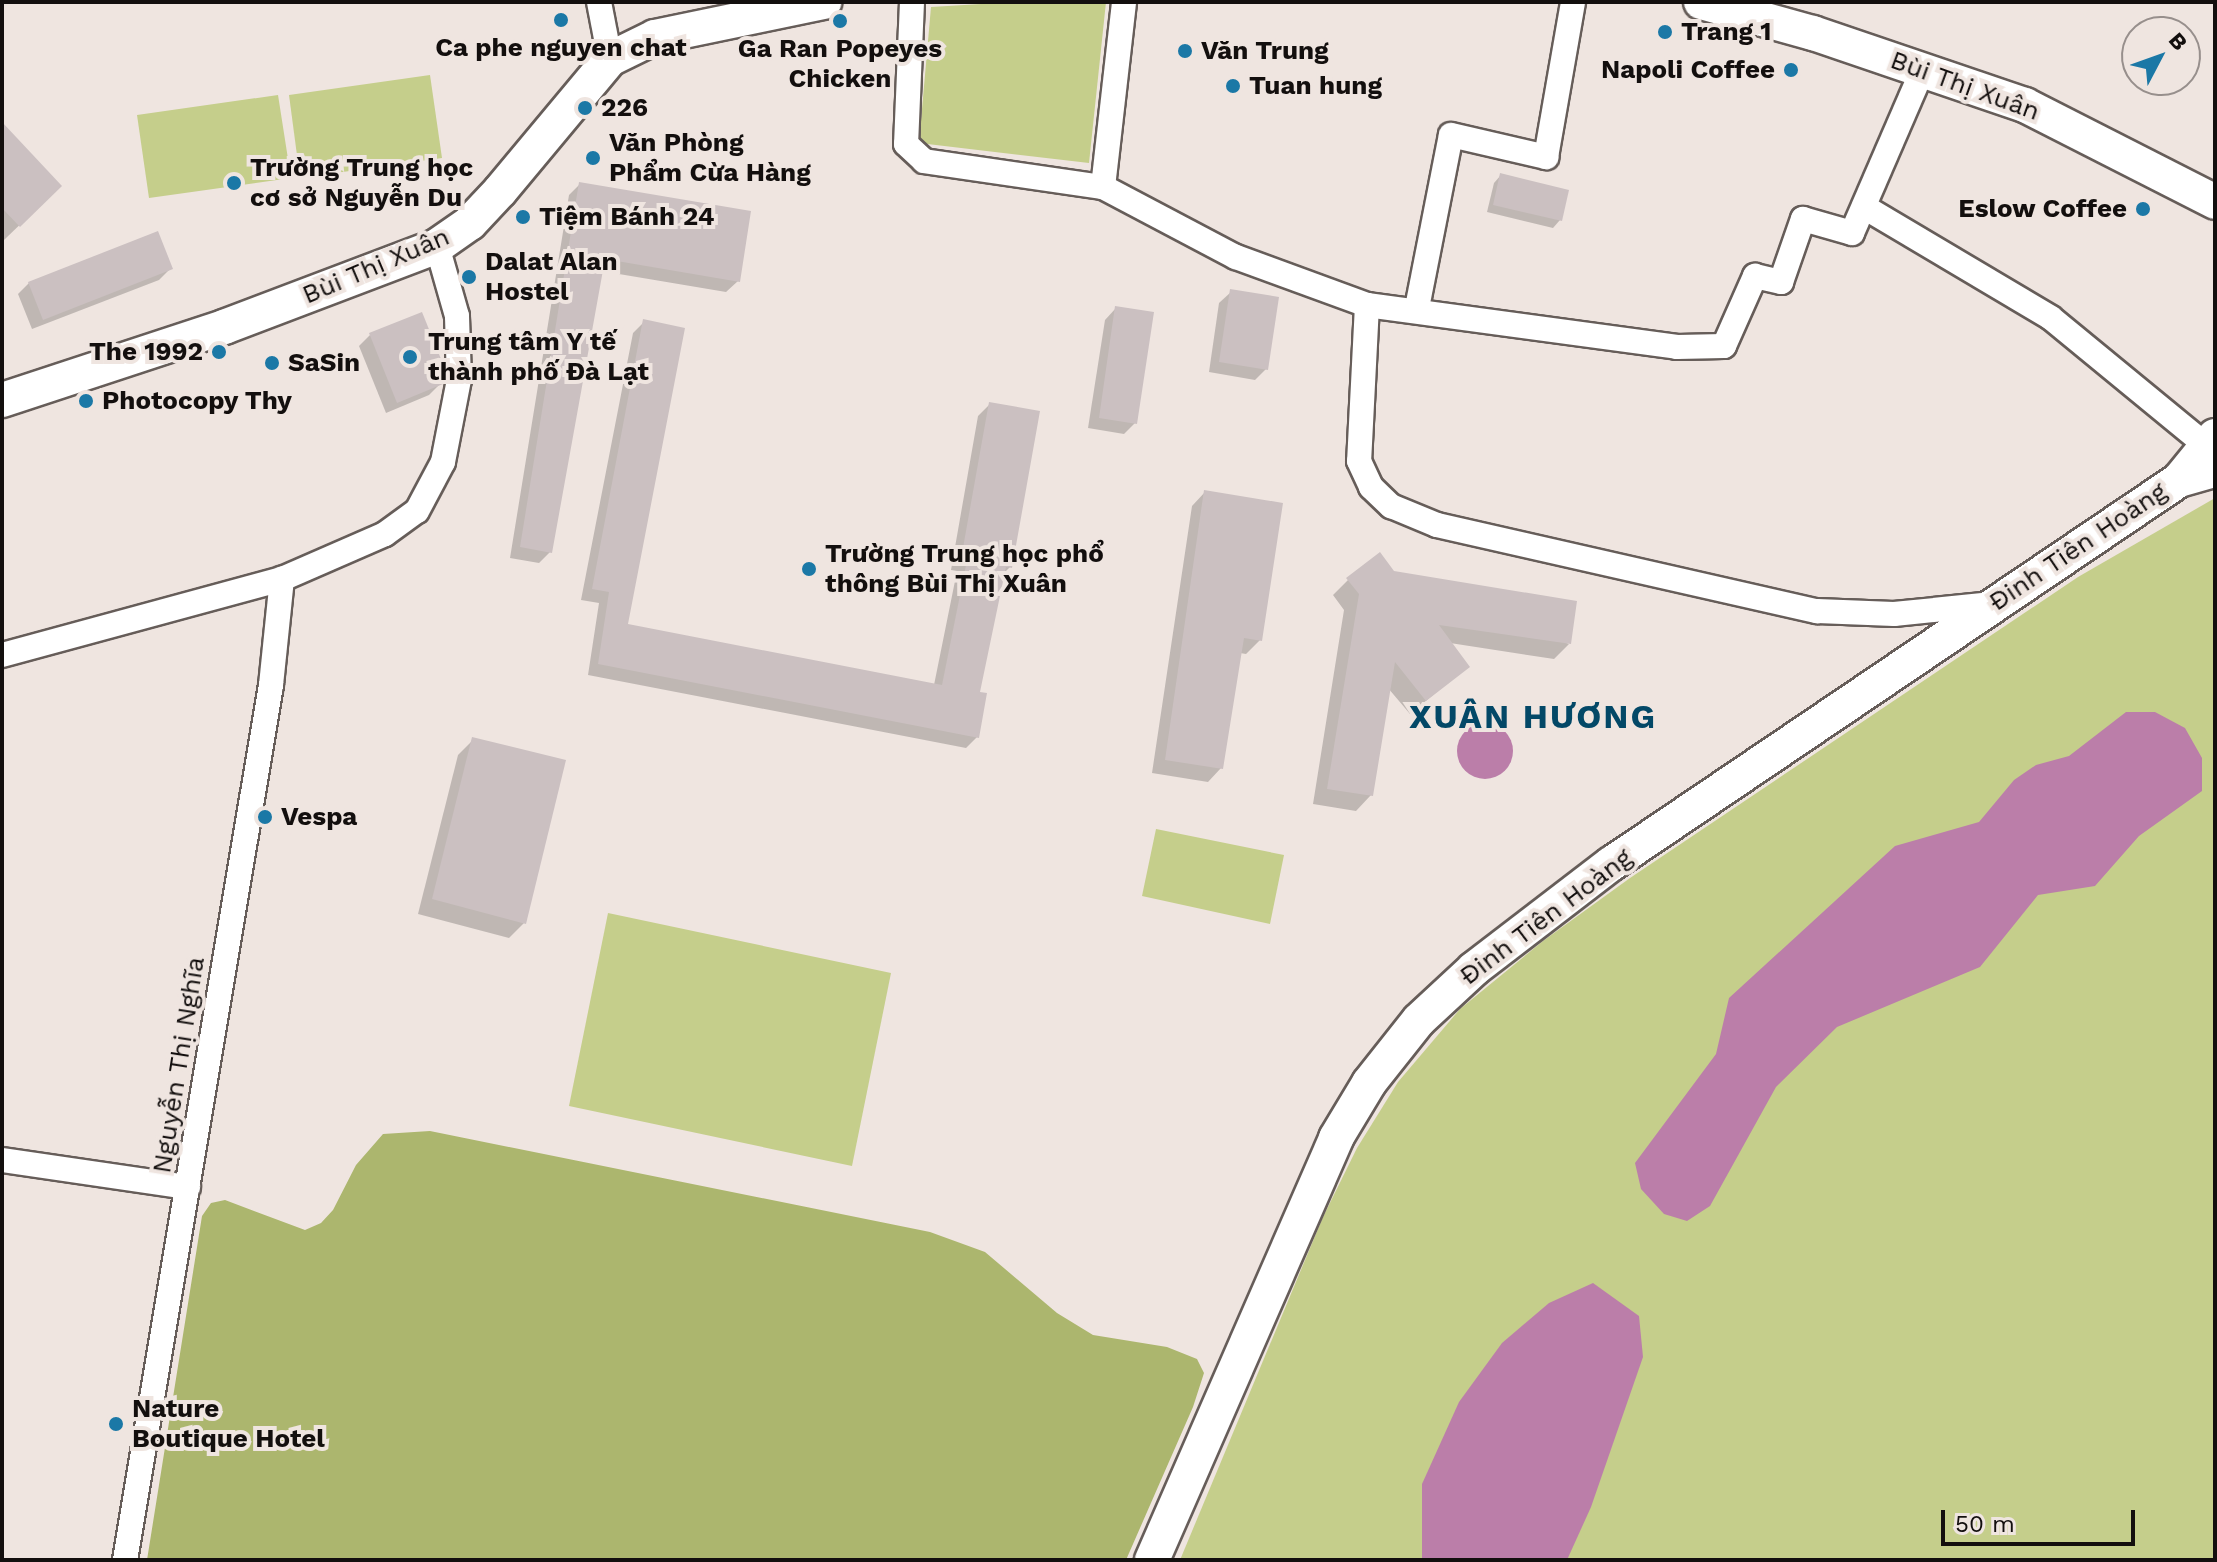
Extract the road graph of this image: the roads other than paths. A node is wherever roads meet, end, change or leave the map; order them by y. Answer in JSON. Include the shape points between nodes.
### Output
{"nodes":[{"id":1,"x":599,"y":2,"type":"edge"},
{"id":2,"x":824,"y":2,"type":"edge"},
{"id":3,"x":912,"y":2,"type":"edge"},
{"id":4,"x":1124,"y":2,"type":"edge"},
{"id":5,"x":1573,"y":2,"type":"edge"},
{"id":6,"x":1701,"y":2,"type":"edge"},
{"id":7,"x":610,"y":59,"type":"junction"},
{"id":8,"x":1923,"y":69,"type":"junction"},
{"id":9,"x":1103,"y":187,"type":"junction"},
{"id":10,"x":2215,"y":202,"type":"edge"},
{"id":11,"x":1866,"y":208,"type":"junction"},
{"id":12,"x":437,"y":246,"type":"junction"},
{"id":13,"x":1367,"y":305,"type":"junction"},
{"id":14,"x":1417,"y":308,"type":"junction"},
{"id":15,"x":2,"y":400,"type":"edge"},
{"id":16,"x":2212,"y":451,"type":"edge"},
{"id":17,"x":282,"y":579,"type":"junction"},
{"id":18,"x":1992,"y":604,"type":"junction"},
{"id":19,"x":2,"y":655,"type":"edge"},
{"id":20,"x":2,"y":1160,"type":"edge"},
{"id":21,"x":188,"y":1187,"type":"junction"},
{"id":22,"x":125,"y":1560,"type":"edge"},
{"id":23,"x":1152,"y":1560,"type":"edge"}],
"edges":[{"from":1,"to":7,"type":"street"},
{"from":2,"to":7,"type":"main road","name":"Bùi Thị Xuân","via":[[655,37]]},
{"from":3,"to":9,"type":"street","via":[[906,144],[924,161]]},
{"from":4,"to":9,"type":"street"},
{"from":5,"to":14,"type":"street","via":[[1546,157],[1451,135]]},
{"from":6,"to":8,"type":"main road","name":"Bùi Thị Xuân"},
{"from":7,"to":12,"type":"main road","name":"Bùi Thị Xuân","via":[[500,191],[470,223]]},
{"from":8,"to":10,"type":"main road","name":"Bùi Thị Xuân","via":[[2025,105]]},
{"from":8,"to":11,"type":"street"},
{"from":9,"to":13,"type":"street","via":[[1225,252]]},
{"from":11,"to":14,"type":"street","via":[[1852,233],[1803,219],[1781,282],[1755,276],[1724,346],[1677,347]]},
{"from":11,"to":16,"type":"street","via":[[2051,318]]},
{"from":12,"to":15,"type":"main road","name":"Bùi Thị Xuân","via":[[238,322]]},
{"from":12,"to":17,"type":"street","via":[[457,316],[459,380],[443,462],[417,511],[385,534]]},
{"from":13,"to":14,"type":"street"},
{"from":13,"to":18,"type":"street","via":[[1359,461],[1371,487],[1391,506],[1437,525],[1817,611],[1894,614]]},
{"from":16,"to":18,"type":"main road","name":"Đinh Tiên Hoàng","via":[[2179,480]]},
{"from":17,"to":19,"type":"street"},
{"from":17,"to":21,"type":"street","name":"Nguyễn Thị Nghĩa","via":[[271,685]]},
{"from":18,"to":23,"type":"main road","name":"Đinh Tiên Hoàng","via":[[1822,726],[1611,864],[1474,969],[1419,1020],[1369,1083],[1336,1138]]},
{"from":20,"to":21,"type":"street"},
{"from":21,"to":22,"type":"street","name":"Nguyễn Thị Nghĩa"}]}
